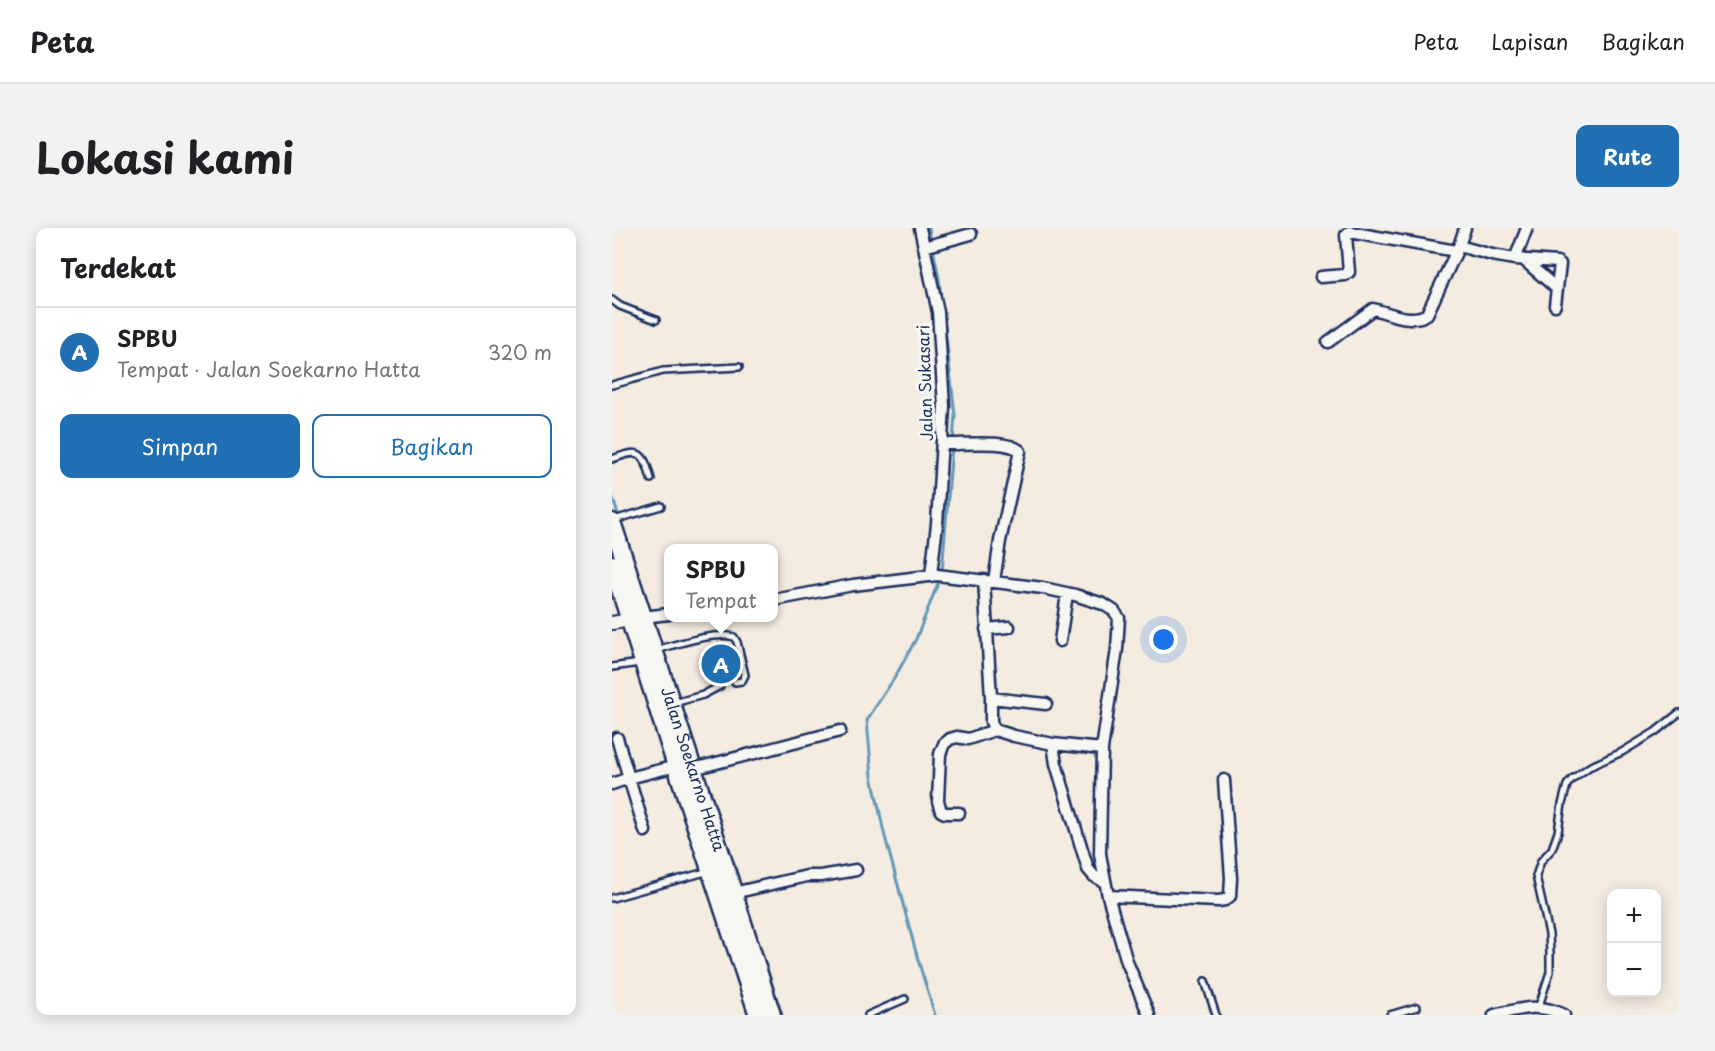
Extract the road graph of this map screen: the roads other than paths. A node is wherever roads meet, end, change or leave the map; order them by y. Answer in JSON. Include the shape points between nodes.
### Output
{"nodes":[{"id":1,"x":920,"y":228,"type":"edge"},
{"id":2,"x":1465,"y":228,"type":"edge"},
{"id":3,"x":1527,"y":228,"type":"edge"},
{"id":4,"x":971,"y":234,"type":"dead end"},
{"id":5,"x":926,"y":246,"type":"junction"},
{"id":6,"x":1457,"y":248,"type":"junction"},
{"id":7,"x":1519,"y":259,"type":"junction"},
{"id":8,"x":1321,"y":277,"type":"dead end"},
{"id":9,"x":1556,"y":288,"type":"junction"},
{"id":10,"x":612,"y":300,"type":"edge"},
{"id":11,"x":1555,"y":305,"type":"dead end"},
{"id":12,"x":656,"y":320,"type":"dead end"},
{"id":13,"x":1328,"y":342,"type":"dead end"},
{"id":14,"x":740,"y":367,"type":"dead end"},
{"id":15,"x":612,"y":385,"type":"edge"},
{"id":16,"x":945,"y":444,"type":"junction"},
{"id":17,"x":612,"y":459,"type":"edge"},
{"id":18,"x":651,"y":479,"type":"dead end"},
{"id":19,"x":661,"y":506,"type":"dead end"},
{"id":20,"x":613,"y":521,"type":"edge"},
{"id":21,"x":612,"y":564,"type":"edge"},
{"id":22,"x":934,"y":575,"type":"junction"},
{"id":23,"x":989,"y":581,"type":"junction"},
{"id":24,"x":1067,"y":594,"type":"junction"},
{"id":25,"x":778,"y":599,"type":"edge"},
{"id":26,"x":664,"y":615,"type":"edge"},
{"id":27,"x":640,"y":618,"type":"junction"},
{"id":28,"x":612,"y":623,"type":"edge"},
{"id":29,"x":1009,"y":627,"type":"dead end"},
{"id":30,"x":986,"y":629,"type":"junction"},
{"id":31,"x":1060,"y":641,"type":"dead end"},
{"id":32,"x":649,"y":656,"type":"junction"},
{"id":33,"x":612,"y":667,"type":"edge"},
{"id":34,"x":735,"y":682,"type":"dead end"},
{"id":35,"x":720,"y":686,"type":"dead end"},
{"id":36,"x":991,"y":698,"type":"junction"},
{"id":37,"x":672,"y":704,"type":"junction"},
{"id":38,"x":1046,"y":704,"type":"dead end"},
{"id":39,"x":1679,"y":713,"type":"edge"},
{"id":40,"x":995,"y":730,"type":"junction"},
{"id":41,"x":840,"y":731,"type":"dead end"},
{"id":42,"x":617,"y":738,"type":"dead end"},
{"id":43,"x":1053,"y":744,"type":"junction"},
{"id":44,"x":1102,"y":749,"type":"junction"},
{"id":45,"x":682,"y":768,"type":"junction"},
{"id":46,"x":633,"y":777,"type":"junction"},
{"id":47,"x":1224,"y":780,"type":"dead end"},
{"id":48,"x":612,"y":784,"type":"edge"},
{"id":49,"x":960,"y":813,"type":"dead end"},
{"id":50,"x":645,"y":831,"type":"dead end"},
{"id":51,"x":711,"y":870,"type":"junction"},
{"id":52,"x":856,"y":870,"type":"dead end"},
{"id":53,"x":1105,"y":882,"type":"junction"},
{"id":54,"x":736,"y":892,"type":"junction"},
{"id":55,"x":1108,"y":896,"type":"junction"},
{"id":56,"x":612,"y":898,"type":"edge"},
{"id":57,"x":1205,"y":981,"type":"dead end"},
{"id":58,"x":905,"y":999,"type":"dead end"},
{"id":59,"x":1539,"y":1006,"type":"junction"},
{"id":60,"x":1417,"y":1007,"type":"dead end"},
{"id":61,"x":758,"y":1015,"type":"edge"},
{"id":62,"x":772,"y":1015,"type":"edge"},
{"id":63,"x":868,"y":1015,"type":"edge"},
{"id":64,"x":1149,"y":1015,"type":"edge"},
{"id":65,"x":1216,"y":1015,"type":"edge"},
{"id":66,"x":1390,"y":1015,"type":"edge"},
{"id":67,"x":1494,"y":1015,"type":"edge"},
{"id":68,"x":1564,"y":1015,"type":"edge"}],
"edges":[{"from":1,"to":5,"type":"street","name":"Jalan Sukasari"},
{"from":2,"to":6,"type":"street"},
{"from":3,"to":7,"type":"street"},
{"from":4,"to":5,"type":"street"},
{"from":5,"to":16,"type":"street","name":"Jalan Sukasari","via":[[938,312]]},
{"from":6,"to":7,"type":"street"},
{"from":6,"to":8,"type":"street","via":[[1349,232],[1349,272]]},
{"from":6,"to":13,"type":"street","via":[[1427,314],[1411,318],[1373,309]]},
{"from":7,"to":9,"type":"street"},
{"from":7,"to":9,"type":"street","via":[[1560,264]]},
{"from":9,"to":11,"type":"street"},
{"from":10,"to":12,"type":"lane"},
{"from":14,"to":15,"type":"lane","via":[[663,371]]},
{"from":16,"to":22,"type":"street","name":"Jalan Sukasari"},
{"from":16,"to":23,"type":"street","via":[[999,444],[1020,451]]},
{"from":17,"to":18,"type":"lane","via":[[639,454]]},
{"from":19,"to":20,"type":"lane"},
{"from":20,"to":27,"type":"highway","name":"Jalan Soekarno Hatta"},
{"from":21,"to":27,"type":"highway","name":"Jalan Soekarno Hatta"},
{"from":22,"to":23,"type":"street"},
{"from":22,"to":25,"type":"street"},
{"from":23,"to":24,"type":"street"},
{"from":23,"to":30,"type":"street"},
{"from":24,"to":31,"type":"street"},
{"from":24,"to":44,"type":"street","via":[[1102,604],[1119,618]]},
{"from":26,"to":27,"type":"street"},
{"from":27,"to":28,"type":"street"},
{"from":27,"to":32,"type":"highway","name":"Jalan Soekarno Hatta"},
{"from":29,"to":30,"type":"street"},
{"from":30,"to":36,"type":"street"},
{"from":32,"to":33,"type":"lane"},
{"from":32,"to":34,"type":"lane","via":[[685,642],[724,634],[734,637],[745,675],[742,681]]},
{"from":32,"to":37,"type":"highway","name":"Jalan Soekarno Hatta"},
{"from":32,"to":45,"type":"highway","name":"Jalan Soekarno Hatta"},
{"from":35,"to":37,"type":"lane"},
{"from":36,"to":38,"type":"street"},
{"from":36,"to":40,"type":"street"},
{"from":37,"to":45,"type":"highway","name":"Jalan Soekarno Hatta"},
{"from":39,"to":59,"type":"lane","via":[[1622,752],[1589,767],[1567,785],[1558,832],[1536,876],[1550,953],[1550,972]]},
{"from":40,"to":43,"type":"street"},
{"from":40,"to":49,"type":"street","via":[[968,739],[950,739],[942,748],[938,801],[945,813]]},
{"from":41,"to":45,"type":"street"},
{"from":42,"to":46,"type":"street"},
{"from":43,"to":44,"type":"street"},
{"from":43,"to":53,"type":"street","via":[[1088,868]]},
{"from":44,"to":53,"type":"street","via":[[1100,854]]},
{"from":45,"to":46,"type":"street"},
{"from":45,"to":51,"type":"highway","name":"Jalan Soekarno Hatta"},
{"from":45,"to":54,"type":"highway","name":"Jalan Soekarno Hatta"},
{"from":46,"to":48,"type":"street"},
{"from":46,"to":50,"type":"street"},
{"from":47,"to":55,"type":"street","via":[[1230,896],[1218,901]]},
{"from":51,"to":56,"type":"lane"},
{"from":51,"to":61,"type":"highway","name":"Jalan Soekarno Hatta"},
{"from":52,"to":54,"type":"street"},
{"from":53,"to":55,"type":"street"},
{"from":54,"to":62,"type":"highway","name":"Jalan Soekarno Hatta"},
{"from":55,"to":64,"type":"street","via":[[1127,962]]},
{"from":57,"to":65,"type":"lane"},
{"from":58,"to":63,"type":"lane"},
{"from":59,"to":67,"type":"street"},
{"from":59,"to":68,"type":"street"},
{"from":60,"to":66,"type":"lane"}]}
